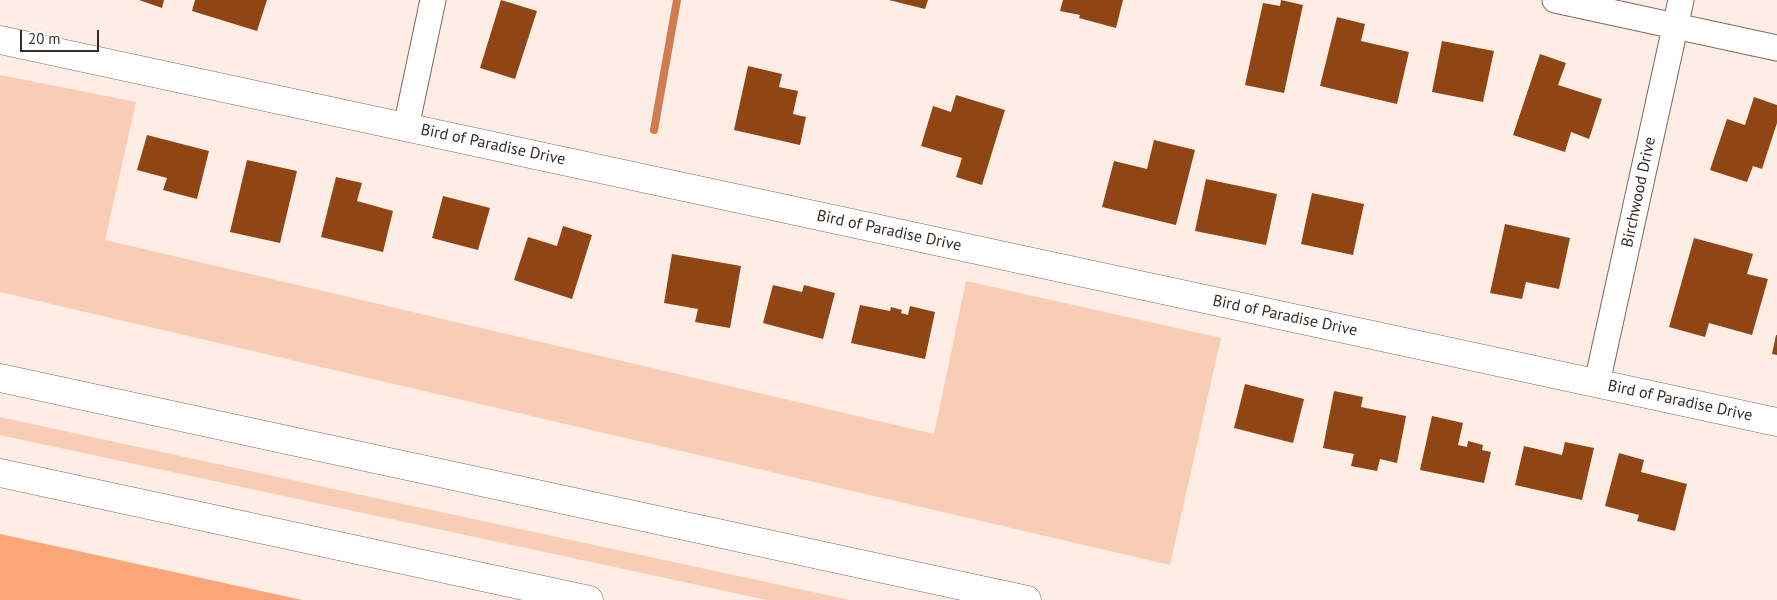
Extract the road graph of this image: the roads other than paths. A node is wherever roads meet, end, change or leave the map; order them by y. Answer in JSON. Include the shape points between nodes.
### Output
{"nodes":[{"id":1,"x":433,"y":0,"type":"edge"},
{"id":2,"x":1555,"y":0,"type":"edge"},
{"id":3,"x":1681,"y":0,"type":"edge"},
{"id":4,"x":1676,"y":26,"type":"junction"},
{"id":5,"x":0,"y":40,"type":"edge"},
{"id":6,"x":1777,"y":48,"type":"edge"},
{"id":7,"x":406,"y":127,"type":"junction"},
{"id":8,"x":0,"y":378,"type":"edge"},
{"id":9,"x":1598,"y":383,"type":"junction"},
{"id":10,"x":1777,"y":422,"type":"edge"},
{"id":11,"x":0,"y":473,"type":"edge"},
{"id":12,"x":589,"y":600,"type":"edge"},
{"id":13,"x":1027,"y":600,"type":"edge"}],
"edges":[{"from":1,"to":7,"type":"street"},
{"from":2,"to":4,"type":"street"},
{"from":3,"to":4,"type":"street","name":"Birchwood Drive"},
{"from":4,"to":6,"type":"street"},
{"from":4,"to":9,"type":"street","name":"Birchwood Drive"},
{"from":5,"to":7,"type":"main road","name":"Bird of Paradise Drive"},
{"from":7,"to":9,"type":"main road","name":"Bird of Paradise Drive"},
{"from":8,"to":13,"type":"main road"},
{"from":9,"to":10,"type":"main road","name":"Bird of Paradise Drive"},
{"from":11,"to":12,"type":"main road"}]}
